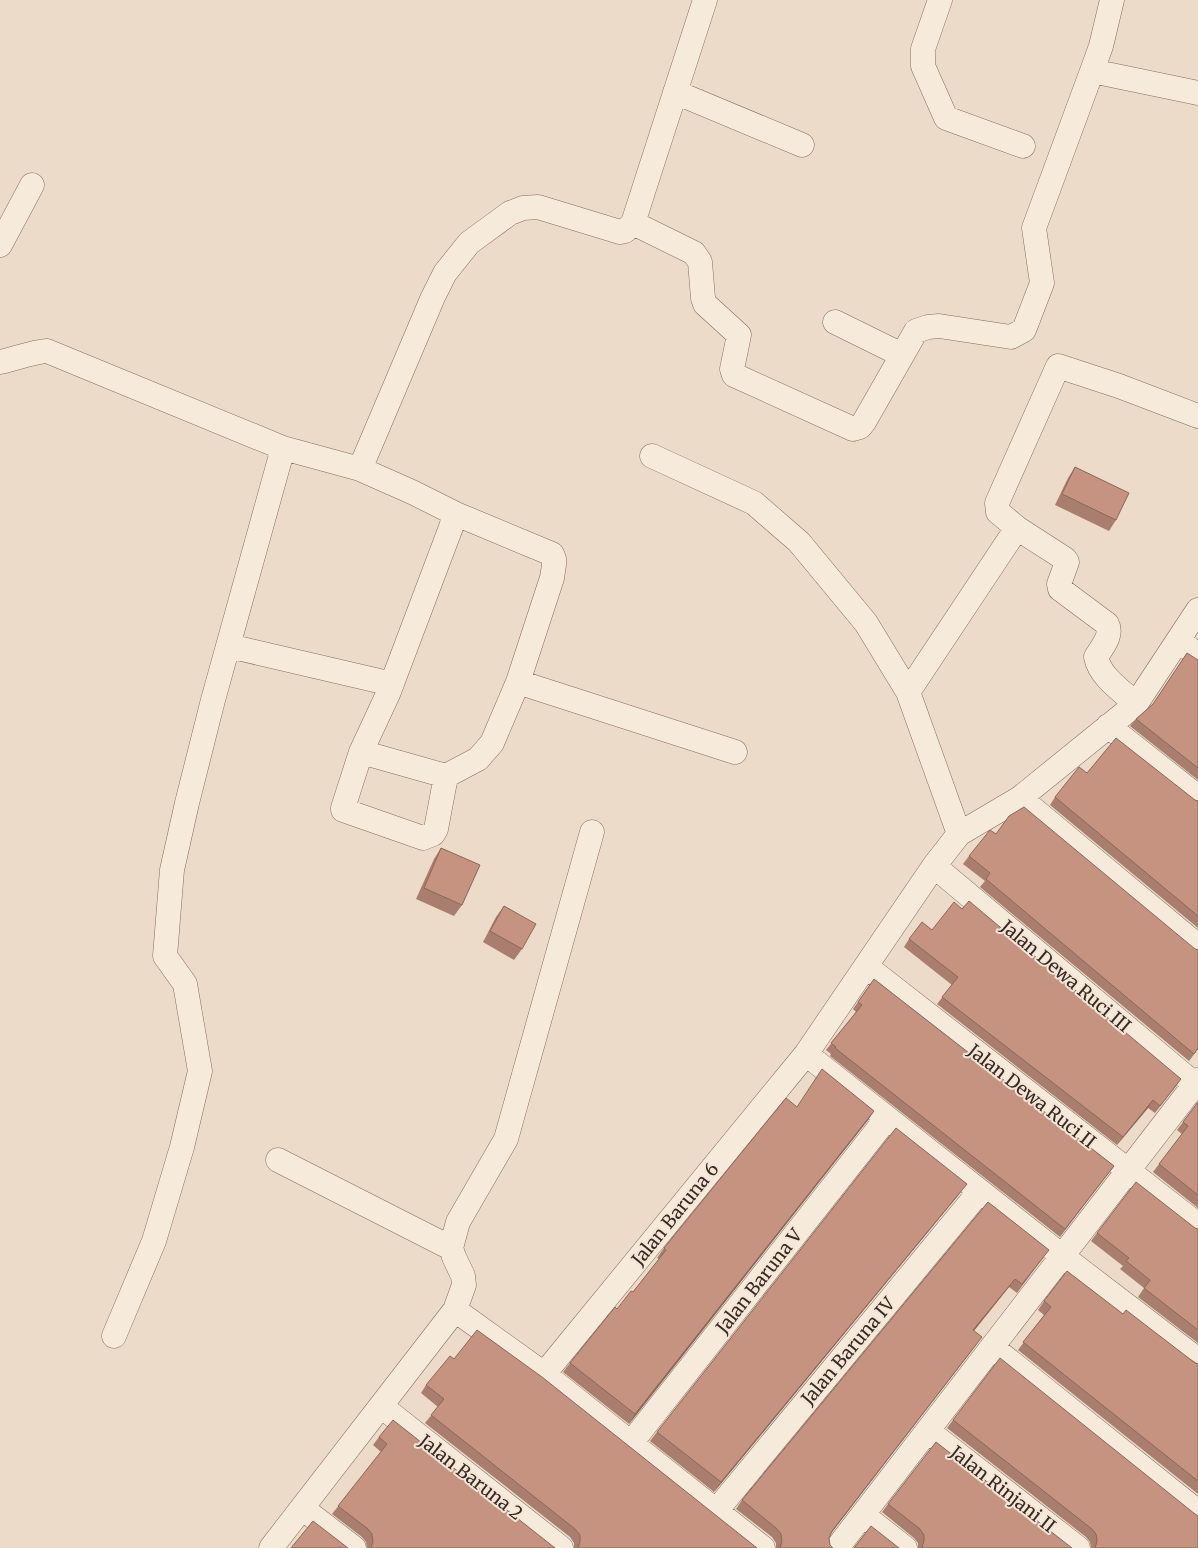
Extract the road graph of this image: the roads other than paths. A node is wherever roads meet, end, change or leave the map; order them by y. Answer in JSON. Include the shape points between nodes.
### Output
{"nodes":[{"id":1,"x":705,"y":0,"type":"edge"},
{"id":2,"x":940,"y":0,"type":"edge"},
{"id":3,"x":1112,"y":0,"type":"edge"},
{"id":4,"x":1092,"y":71,"type":"junction"},
{"id":5,"x":675,"y":92,"type":"junction"},
{"id":6,"x":1198,"y":93,"type":"edge"},
{"id":7,"x":802,"y":145,"type":"dead end"},
{"id":8,"x":1023,"y":146,"type":"dead end"},
{"id":9,"x":32,"y":185,"type":"dead end"},
{"id":10,"x":634,"y":223,"type":"junction"},
{"id":11,"x":0,"y":245,"type":"edge"},
{"id":12,"x":835,"y":322,"type":"dead end"},
{"id":13,"x":902,"y":355,"type":"junction"},
{"id":14,"x":0,"y":362,"type":"edge"},
{"id":15,"x":1198,"y":416,"type":"edge"},
{"id":16,"x":283,"y":448,"type":"junction"},
{"id":17,"x":652,"y":456,"type":"dead end"},
{"id":18,"x":360,"y":469,"type":"junction"},
{"id":19,"x":456,"y":514,"type":"junction"},
{"id":20,"x":1017,"y":528,"type":"junction"},
{"id":21,"x":1198,"y":610,"type":"edge"},
{"id":22,"x":1179,"y":640,"type":"junction"},
{"id":23,"x":229,"y":646,"type":"junction"},
{"id":24,"x":1198,"y":656,"type":"edge"},
{"id":25,"x":518,"y":682,"type":"junction"},
{"id":26,"x":392,"y":684,"type":"junction"},
{"id":27,"x":908,"y":692,"type":"junction"},
{"id":28,"x":1136,"y":704,"type":"junction"},
{"id":29,"x":1108,"y":726,"type":"junction"},
{"id":30,"x":361,"y":752,"type":"junction"},
{"id":31,"x":734,"y":752,"type":"dead end"},
{"id":32,"x":446,"y":776,"type":"junction"},
{"id":33,"x":1198,"y":797,"type":"edge"},
{"id":34,"x":1020,"y":798,"type":"junction"},
{"id":35,"x":592,"y":832,"type":"dead end"},
{"id":36,"x":959,"y":834,"type":"junction"},
{"id":37,"x":934,"y":866,"type":"junction"},
{"id":38,"x":1198,"y":946,"type":"edge"},
{"id":39,"x":867,"y":967,"type":"junction"},
{"id":40,"x":806,"y":1054,"type":"junction"},
{"id":41,"x":1197,"y":1083,"type":"edge"},
{"id":42,"x":887,"y":1118,"type":"junction"},
{"id":43,"x":278,"y":1160,"type":"dead end"},
{"id":44,"x":1128,"y":1170,"type":"junction"},
{"id":45,"x":980,"y":1191,"type":"junction"},
{"id":46,"x":1198,"y":1224,"type":"edge"},
{"id":47,"x":451,"y":1248,"type":"junction"},
{"id":48,"x":1062,"y":1256,"type":"junction"},
{"id":49,"x":455,"y":1310,"type":"junction"},
{"id":50,"x":114,"y":1336,"type":"dead end"},
{"id":51,"x":992,"y":1347,"type":"junction"},
{"id":52,"x":1198,"y":1360,"type":"edge"},
{"id":53,"x":544,"y":1374,"type":"junction"},
{"id":54,"x":381,"y":1406,"type":"junction"},
{"id":55,"x":928,"y":1431,"type":"junction"},
{"id":56,"x":631,"y":1443,"type":"junction"},
{"id":57,"x":302,"y":1508,"type":"junction"},
{"id":58,"x":716,"y":1511,"type":"junction"},
{"id":59,"x":1198,"y":1512,"type":"edge"},
{"id":60,"x":863,"y":1515,"type":"junction"},
{"id":61,"x":271,"y":1548,"type":"edge"},
{"id":62,"x":354,"y":1548,"type":"edge"},
{"id":63,"x":561,"y":1548,"type":"edge"},
{"id":64,"x":763,"y":1548,"type":"edge"},
{"id":65,"x":837,"y":1548,"type":"edge"},
{"id":66,"x":905,"y":1548,"type":"edge"},
{"id":67,"x":1078,"y":1548,"type":"edge"}],
"edges":[{"from":1,"to":5,"type":"street"},
{"from":2,"to":8,"type":"street","via":[[923,48],[923,66],[946,118]]},
{"from":3,"to":4,"type":"street"},
{"from":4,"to":6,"type":"street"},
{"from":4,"to":13,"type":"street","via":[[1034,228],[1042,283],[1024,330],[1011,337],[928,327],[916,331]]},
{"from":5,"to":7,"type":"street"},
{"from":5,"to":10,"type":"street"},
{"from":9,"to":11,"type":"street"},
{"from":10,"to":13,"type":"street","via":[[697,257],[705,304],[739,335],[732,369],[734,375],[853,429],[864,422]]},
{"from":10,"to":18,"type":"street","via":[[620,232],[538,207],[523,208],[510,213],[469,244],[445,273],[433,297]]},
{"from":12,"to":13,"type":"street"},
{"from":14,"to":16,"type":"street","via":[[47,351]]},
{"from":15,"to":20,"type":"street","via":[[1058,366],[997,503],[998,512]]},
{"from":16,"to":18,"type":"street"},
{"from":16,"to":23,"type":"street"},
{"from":17,"to":27,"type":"street","via":[[754,503],[799,542],[866,623]]},
{"from":18,"to":19,"type":"street"},
{"from":19,"to":25,"type":"street","via":[[552,554],[554,559],[552,578]]},
{"from":19,"to":26,"type":"street"},
{"from":20,"to":27,"type":"street"},
{"from":20,"to":28,"type":"street","via":[[1065,559],[1060,589],[1107,624],[1109,634],[1096,657],[1098,664],[1102,672]]},
{"from":21,"to":22,"type":"street"},
{"from":22,"to":24,"type":"street"},
{"from":22,"to":28,"type":"street"},
{"from":23,"to":26,"type":"street"},
{"from":23,"to":50,"type":"street","via":[[172,870],[165,956],[185,984],[200,1071],[154,1241]]},
{"from":25,"to":31,"type":"street"},
{"from":25,"to":32,"type":"street","via":[[492,743],[478,759]]},
{"from":26,"to":30,"type":"street"},
{"from":27,"to":36,"type":"street"},
{"from":28,"to":29,"type":"street"},
{"from":29,"to":33,"type":"street"},
{"from":29,"to":34,"type":"street"},
{"from":30,"to":32,"type":"street"},
{"from":30,"to":32,"type":"street","via":[[343,810],[423,838],[436,829]]},
{"from":34,"to":36,"type":"street"},
{"from":34,"to":38,"type":"street"},
{"from":35,"to":47,"type":"street","via":[[506,1139],[458,1222]]},
{"from":36,"to":37,"type":"street","name":"Jalan Baruna 6"},
{"from":37,"to":39,"type":"street","name":"Jalan Baruna 6"},
{"from":37,"to":41,"type":"street","name":"Jalan Dewa Ruci III"},
{"from":39,"to":40,"type":"street","name":"Jalan Baruna 6"},
{"from":39,"to":44,"type":"street","name":"Jalan Dewa Ruci II"},
{"from":40,"to":42,"type":"street"},
{"from":40,"to":53,"type":"street","name":"Jalan Baruna 6"},
{"from":41,"to":44,"type":"street"},
{"from":42,"to":45,"type":"street"},
{"from":42,"to":56,"type":"street","name":"Jalan Baruna V"},
{"from":43,"to":47,"type":"street"},
{"from":44,"to":46,"type":"street","name":"Jalan Dewa Ruci II"},
{"from":44,"to":48,"type":"street"},
{"from":45,"to":48,"type":"street"},
{"from":45,"to":58,"type":"street","name":"Jalan Baruna IV"},
{"from":47,"to":49,"type":"street","via":[[464,1281]]},
{"from":48,"to":51,"type":"street"},
{"from":48,"to":52,"type":"street"},
{"from":49,"to":53,"type":"street"},
{"from":49,"to":54,"type":"street"},
{"from":51,"to":55,"type":"street"},
{"from":51,"to":59,"type":"street"},
{"from":53,"to":56,"type":"street"},
{"from":54,"to":57,"type":"street"},
{"from":54,"to":63,"type":"street","name":"Jalan Baruna 2"},
{"from":55,"to":60,"type":"street"},
{"from":55,"to":67,"type":"street","name":"Jalan Rinjani II"},
{"from":56,"to":58,"type":"street"},
{"from":57,"to":61,"type":"street"},
{"from":57,"to":62,"type":"street"},
{"from":58,"to":64,"type":"street"},
{"from":60,"to":65,"type":"street"},
{"from":60,"to":66,"type":"street"}]}
